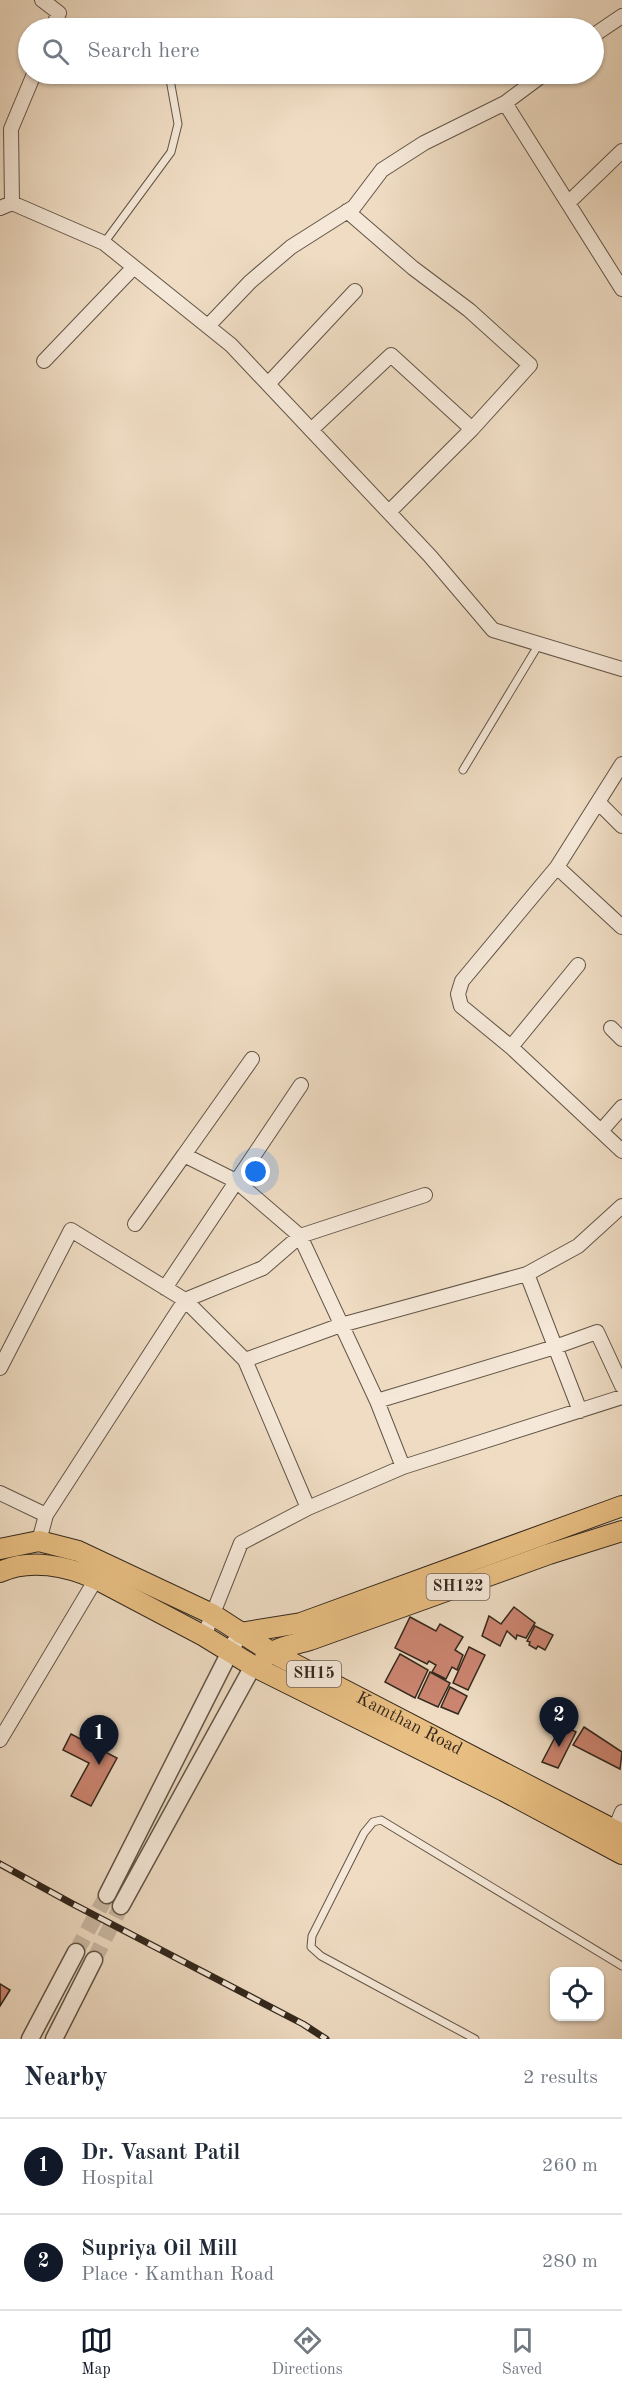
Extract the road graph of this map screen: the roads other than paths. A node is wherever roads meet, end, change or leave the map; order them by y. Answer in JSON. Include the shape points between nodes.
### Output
{"nodes":[{"id":1,"x":42,"y":0,"type":"edge"},
{"id":2,"x":622,"y":16,"type":"edge"},
{"id":3,"x":57,"y":18,"type":"edge"},
{"id":4,"x":604,"y":28,"type":"edge"},
{"id":5,"x":30,"y":84,"type":"edge"},
{"id":6,"x":171,"y":84,"type":"edge"},
{"id":7,"x":531,"y":84,"type":"edge"},
{"id":8,"x":505,"y":103,"type":"junction"},
{"id":9,"x":622,"y":151,"type":"edge"},
{"id":10,"x":568,"y":203,"type":"junction"},
{"id":11,"x":6,"y":206,"type":"edge"},
{"id":12,"x":347,"y":211,"type":"junction"},
{"id":13,"x":104,"y":243,"type":"junction"},
{"id":14,"x":134,"y":267,"type":"junction"},
{"id":15,"x":622,"y":289,"type":"edge"},
{"id":16,"x":355,"y":291,"type":"dead end"},
{"id":17,"x":208,"y":326,"type":"junction"},
{"id":18,"x":44,"y":361,"type":"dead end"},
{"id":19,"x":268,"y":384,"type":"junction"},
{"id":20,"x":472,"y":429,"type":"junction"},
{"id":21,"x":311,"y":430,"type":"junction"},
{"id":22,"x":388,"y":512,"type":"junction"},
{"id":23,"x":539,"y":644,"type":"junction"},
{"id":24,"x":622,"y":669,"type":"edge"},
{"id":25,"x":622,"y":764,"type":"edge"},
{"id":26,"x":463,"y":770,"type":"dead end"},
{"id":27,"x":598,"y":802,"type":"junction"},
{"id":28,"x":622,"y":826,"type":"edge"},
{"id":29,"x":557,"y":867,"type":"junction"},
{"id":30,"x":622,"y":927,"type":"edge"},
{"id":31,"x":578,"y":965,"type":"dead end"},
{"id":32,"x":611,"y":1028,"type":"dead end"},
{"id":33,"x":622,"y":1039,"type":"edge"},
{"id":34,"x":511,"y":1047,"type":"junction"},
{"id":35,"x":252,"y":1059,"type":"dead end"},
{"id":36,"x":301,"y":1085,"type":"dead end"},
{"id":37,"x":622,"y":1107,"type":"edge"},
{"id":38,"x":601,"y":1131,"type":"junction"},
{"id":39,"x":622,"y":1151,"type":"edge"},
{"id":40,"x":184,"y":1155,"type":"junction"},
{"id":41,"x":236,"y":1181,"type":"junction"},
{"id":42,"x":425,"y":1195,"type":"dead end"},
{"id":43,"x":622,"y":1206,"type":"edge"},
{"id":44,"x":135,"y":1224,"type":"dead end"},
{"id":45,"x":300,"y":1236,"type":"junction"},
{"id":46,"x":527,"y":1274,"type":"junction"},
{"id":47,"x":165,"y":1288,"type":"junction"},
{"id":48,"x":185,"y":1300,"type":"junction"},
{"id":49,"x":341,"y":1325,"type":"junction"},
{"id":50,"x":555,"y":1347,"type":"junction"},
{"id":51,"x":245,"y":1360,"type":"junction"},
{"id":52,"x":0,"y":1368,"type":"edge"},
{"id":53,"x":622,"y":1386,"type":"edge"},
{"id":54,"x":622,"y":1397,"type":"edge"},
{"id":55,"x":377,"y":1401,"type":"junction"},
{"id":56,"x":580,"y":1411,"type":"junction"},
{"id":57,"x":403,"y":1467,"type":"junction"},
{"id":58,"x":0,"y":1493,"type":"edge"},
{"id":59,"x":622,"y":1506,"type":"edge"},
{"id":60,"x":308,"y":1508,"type":"junction"},
{"id":61,"x":46,"y":1515,"type":"junction"},
{"id":62,"x":622,"y":1531,"type":"edge"},
{"id":63,"x":39,"y":1541,"type":"junction"},
{"id":64,"x":0,"y":1549,"type":"edge"},
{"id":65,"x":69,"y":1549,"type":"junction"},
{"id":66,"x":64,"y":1569,"type":"junction"},
{"id":67,"x":0,"y":1572,"type":"edge"},
{"id":68,"x":96,"y":1579,"type":"junction"},
{"id":69,"x":212,"y":1614,"type":"junction"},
{"id":70,"x":240,"y":1633,"type":"junction"},
{"id":71,"x":204,"y":1636,"type":"junction"},
{"id":72,"x":230,"y":1652,"type":"junction"},
{"id":73,"x":271,"y":1652,"type":"junction"},
{"id":74,"x":253,"y":1666,"type":"junction"},
{"id":75,"x":0,"y":1740,"type":"edge"},
{"id":76,"x":617,"y":1835,"type":"edge"},
{"id":77,"x":107,"y":1895,"type":"tunnel mouth"},
{"id":78,"x":121,"y":1906,"type":"tunnel mouth"},
{"id":79,"x":76,"y":1952,"type":"tunnel mouth"},
{"id":80,"x":94,"y":1960,"type":"tunnel mouth"},
{"id":81,"x":622,"y":1966,"type":"edge"},
{"id":82,"x":30,"y":2039,"type":"edge"},
{"id":83,"x":54,"y":2039,"type":"edge"},
{"id":84,"x":475,"y":2039,"type":"edge"}],
"edges":[{"from":1,"to":3,"type":"street","via":[[59,13]]},
{"from":2,"to":4,"type":"street"},
{"from":5,"to":11,"type":"street","via":[[10,129]]},
{"from":6,"to":13,"type":"lane","via":[[178,124],[171,152]]},
{"from":7,"to":8,"type":"street"},
{"from":8,"to":10,"type":"street"},
{"from":8,"to":12,"type":"street","via":[[424,143],[382,170]]},
{"from":9,"to":10,"type":"street"},
{"from":10,"to":15,"type":"street"},
{"from":11,"to":13,"type":"street"},
{"from":12,"to":17,"type":"street","via":[[291,247]]},
{"from":12,"to":20,"type":"street","via":[[530,365]]},
{"from":13,"to":14,"type":"street"},
{"from":14,"to":17,"type":"street"},
{"from":14,"to":18,"type":"street"},
{"from":16,"to":19,"type":"street"},
{"from":17,"to":19,"type":"street"},
{"from":19,"to":21,"type":"street"},
{"from":20,"to":21,"type":"street","via":[[391,355]]},
{"from":20,"to":22,"type":"street"},
{"from":21,"to":22,"type":"street"},
{"from":22,"to":23,"type":"street","via":[[493,630]]},
{"from":23,"to":24,"type":"street"},
{"from":23,"to":26,"type":"lane"},
{"from":25,"to":27,"type":"street"},
{"from":27,"to":28,"type":"street"},
{"from":27,"to":29,"type":"street"},
{"from":29,"to":30,"type":"street"},
{"from":29,"to":34,"type":"street","via":[[462,981],[458,994],[461,1006]]},
{"from":31,"to":34,"type":"street"},
{"from":32,"to":33,"type":"street"},
{"from":34,"to":38,"type":"street"},
{"from":35,"to":40,"type":"street"},
{"from":36,"to":41,"type":"street"},
{"from":37,"to":38,"type":"street"},
{"from":38,"to":39,"type":"street"},
{"from":40,"to":41,"type":"street"},
{"from":40,"to":44,"type":"street"},
{"from":41,"to":45,"type":"street"},
{"from":41,"to":47,"type":"street"},
{"from":42,"to":45,"type":"street"},
{"from":43,"to":46,"type":"street","via":[[578,1246]]},
{"from":45,"to":48,"type":"street","via":[[263,1268]]},
{"from":45,"to":49,"type":"street"},
{"from":46,"to":49,"type":"street"},
{"from":46,"to":50,"type":"street"},
{"from":47,"to":48,"type":"street"},
{"from":47,"to":52,"type":"street","via":[[71,1230]]},
{"from":48,"to":51,"type":"street"},
{"from":48,"to":61,"type":"street"},
{"from":49,"to":51,"type":"street"},
{"from":49,"to":55,"type":"street"},
{"from":50,"to":53,"type":"street","via":[[597,1332]]},
{"from":50,"to":55,"type":"street"},
{"from":50,"to":56,"type":"street"},
{"from":51,"to":60,"type":"street"},
{"from":54,"to":56,"type":"street"},
{"from":55,"to":57,"type":"street"},
{"from":56,"to":57,"type":"street"},
{"from":57,"to":60,"type":"street"},
{"from":58,"to":61,"type":"street"},
{"from":59,"to":70,"type":"main road","via":[[301,1623]]},
{"from":60,"to":69,"type":"street","via":[[241,1543]]},
{"from":61,"to":63,"type":"street"},
{"from":62,"to":73,"type":"main road","number":"SH122"},
{"from":63,"to":64,"type":"main road","name":"Kamthan Road","number":"SH15"},
{"from":63,"to":65,"type":"main road","name":"Kamthan Road","number":"SH15"},
{"from":65,"to":66,"type":"main road"},
{"from":65,"to":69,"type":"main road","name":"Kamthan Road","number":"SH15"},
{"from":66,"to":67,"type":"main road","name":"Kamthan Road","number":"SH15","via":[[37,1564]]},
{"from":66,"to":68,"type":"main road","name":"Kamthan Road","number":"SH15"},
{"from":68,"to":71,"type":"main road","name":"Kamthan Road","number":"SH15"},
{"from":68,"to":75,"type":"street"},
{"from":69,"to":70,"type":"main road","name":"Kamthan Road","number":"SH15"},
{"from":69,"to":71,"type":"street"},
{"from":70,"to":72,"type":"street"},
{"from":70,"to":73,"type":"main road","name":"Kamthan Road","number":"SH15"},
{"from":71,"to":72,"type":"main road","name":"Kamthan Road","number":"SH15"},
{"from":72,"to":74,"type":"main road","name":"Kamthan Road","number":"SH15"},
{"from":72,"to":77,"type":"street"},
{"from":73,"to":74,"type":"main road","number":"SH122"},
{"from":73,"to":76,"type":"main road","name":"Kamthan Road","number":"SH15"},
{"from":74,"to":76,"type":"main road","name":"Kamthan Road","number":"SH15","via":[[504,1791]]},
{"from":74,"to":78,"type":"street"},
{"from":79,"to":82,"type":"street"},
{"from":80,"to":83,"type":"street"},
{"from":81,"to":84,"type":"lane","via":[[381,1820],[373,1822],[312,1936],[311,1947]]}]}
